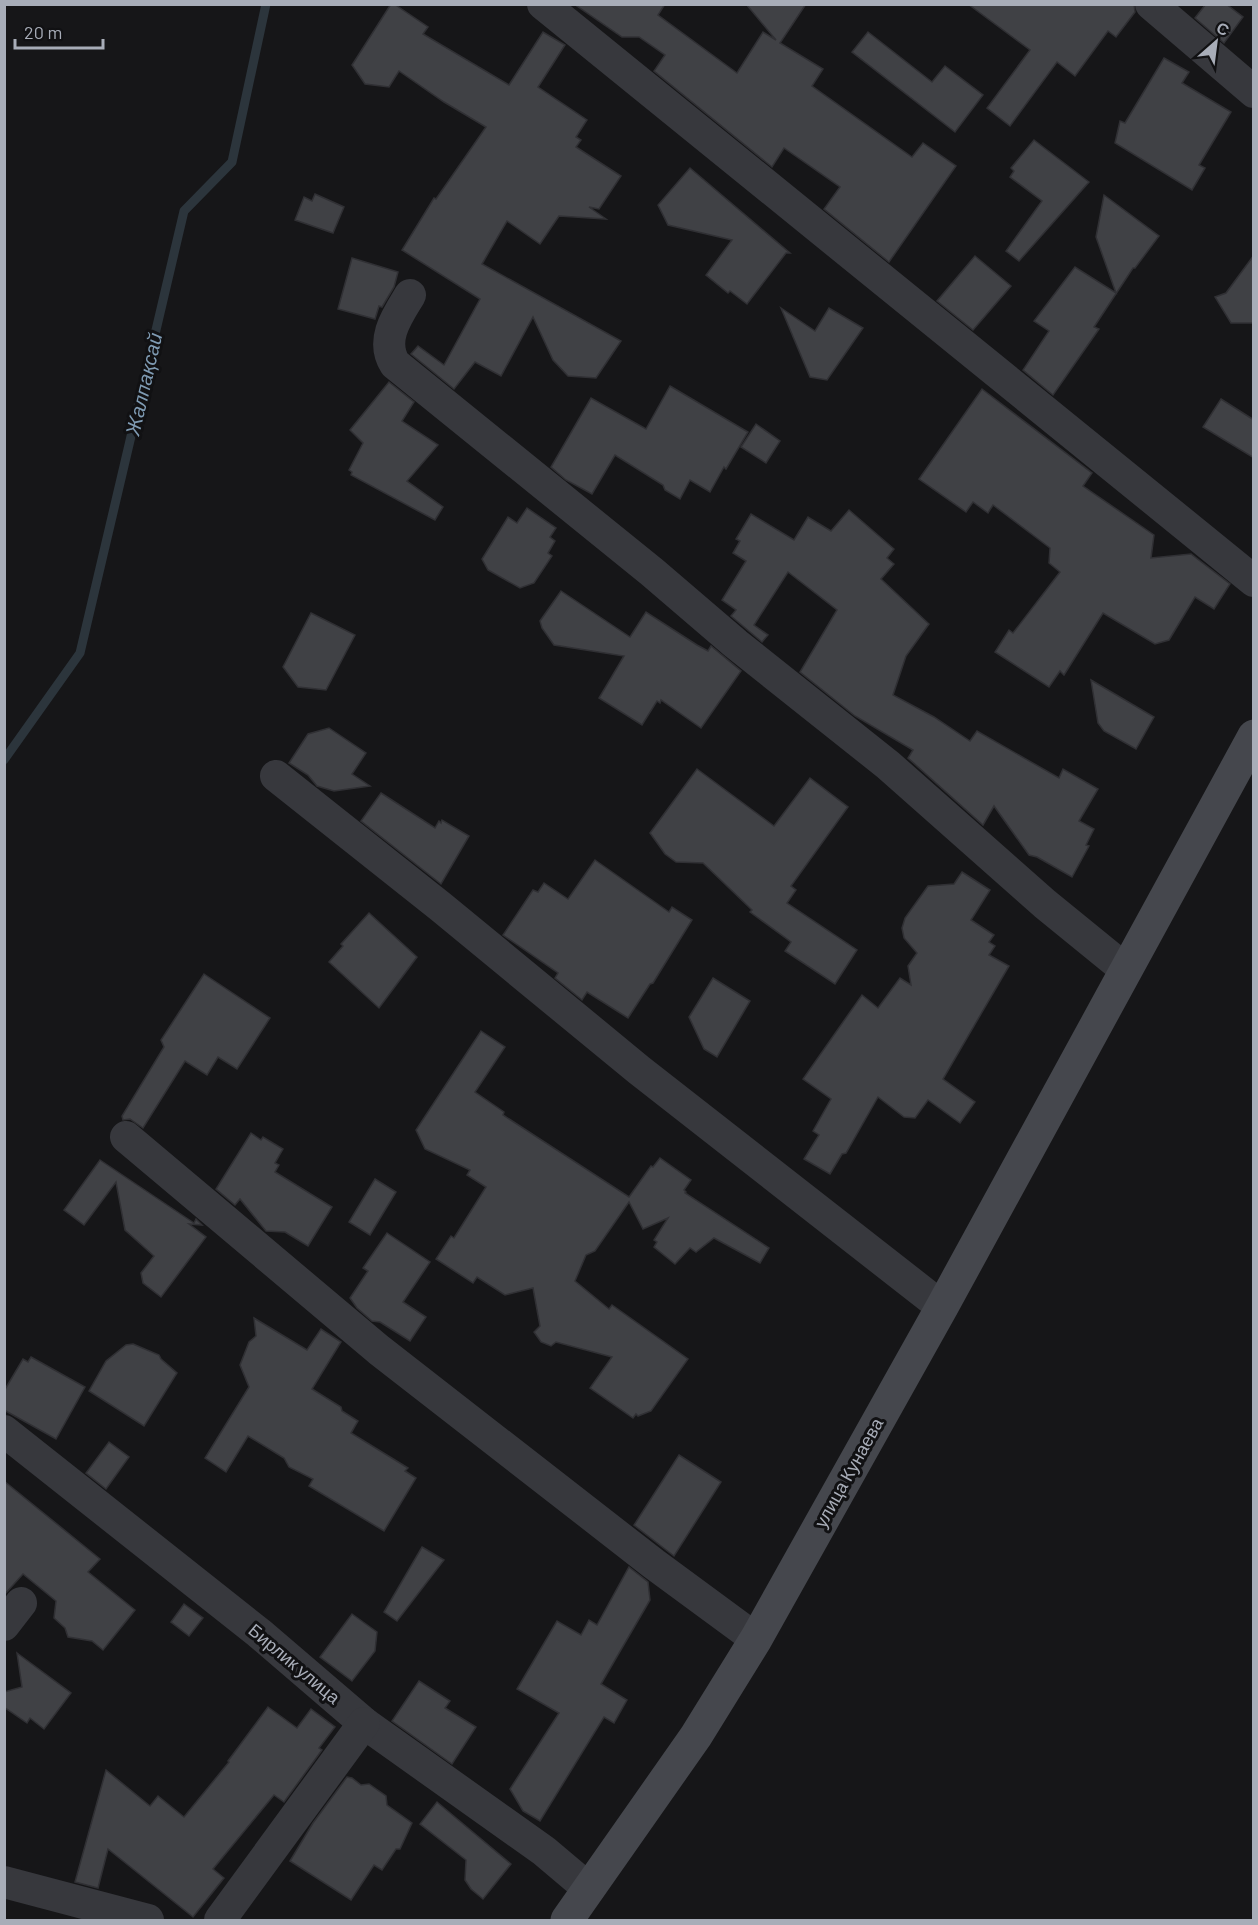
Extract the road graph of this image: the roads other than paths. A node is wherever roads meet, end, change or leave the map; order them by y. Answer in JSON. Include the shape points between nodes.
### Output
{"nodes":[{"id":1,"x":543,"y":4,"type":"edge"},
{"id":2,"x":1151,"y":4,"type":"edge"},
{"id":3,"x":1254,"y":92,"type":"edge"},
{"id":4,"x":410,"y":295,"type":"dead end"},
{"id":5,"x":1254,"y":581,"type":"edge"},
{"id":6,"x":1254,"y":736,"type":"edge"},
{"id":7,"x":276,"y":776,"type":"dead end"},
{"id":8,"x":1126,"y":970,"type":"junction"},
{"id":9,"x":126,"y":1137,"type":"dead end"},
{"id":10,"x":942,"y":1307,"type":"junction"},
{"id":11,"x":4,"y":1431,"type":"edge"},
{"id":12,"x":756,"y":1639,"type":"junction"},
{"id":13,"x":363,"y":1723,"type":"junction"},
{"id":14,"x":4,"y":1882,"type":"edge"},
{"id":15,"x":590,"y":1889,"type":"junction"},
{"id":16,"x":148,"y":1920,"type":"edge"},
{"id":17,"x":220,"y":1920,"type":"edge"},
{"id":18,"x":567,"y":1920,"type":"edge"}],
"edges":[{"from":1,"to":5,"type":"street"},
{"from":2,"to":3,"type":"street"},
{"from":4,"to":8,"type":"street","via":[[390,332],[388,345],[395,364],[888,765]]},
{"from":6,"to":8,"type":"main road","name":"улица Кунаева"},
{"from":7,"to":10,"type":"street","via":[[647,1077]]},
{"from":8,"to":10,"type":"main road","name":"улица Кунаева"},
{"from":9,"to":12,"type":"street","via":[[379,1350]]},
{"from":10,"to":12,"type":"main road","name":"улица Кунаева"},
{"from":11,"to":13,"type":"street","name":"Бирлик улица","via":[[259,1633]]},
{"from":12,"to":15,"type":"main road","name":"улица Кунаева","via":[[696,1736]]},
{"from":13,"to":15,"type":"street","name":"Бирлик улица","via":[[544,1851]]},
{"from":13,"to":17,"type":"street"},
{"from":14,"to":16,"type":"street"},
{"from":15,"to":18,"type":"main road","name":"улица Кунаева"}]}
